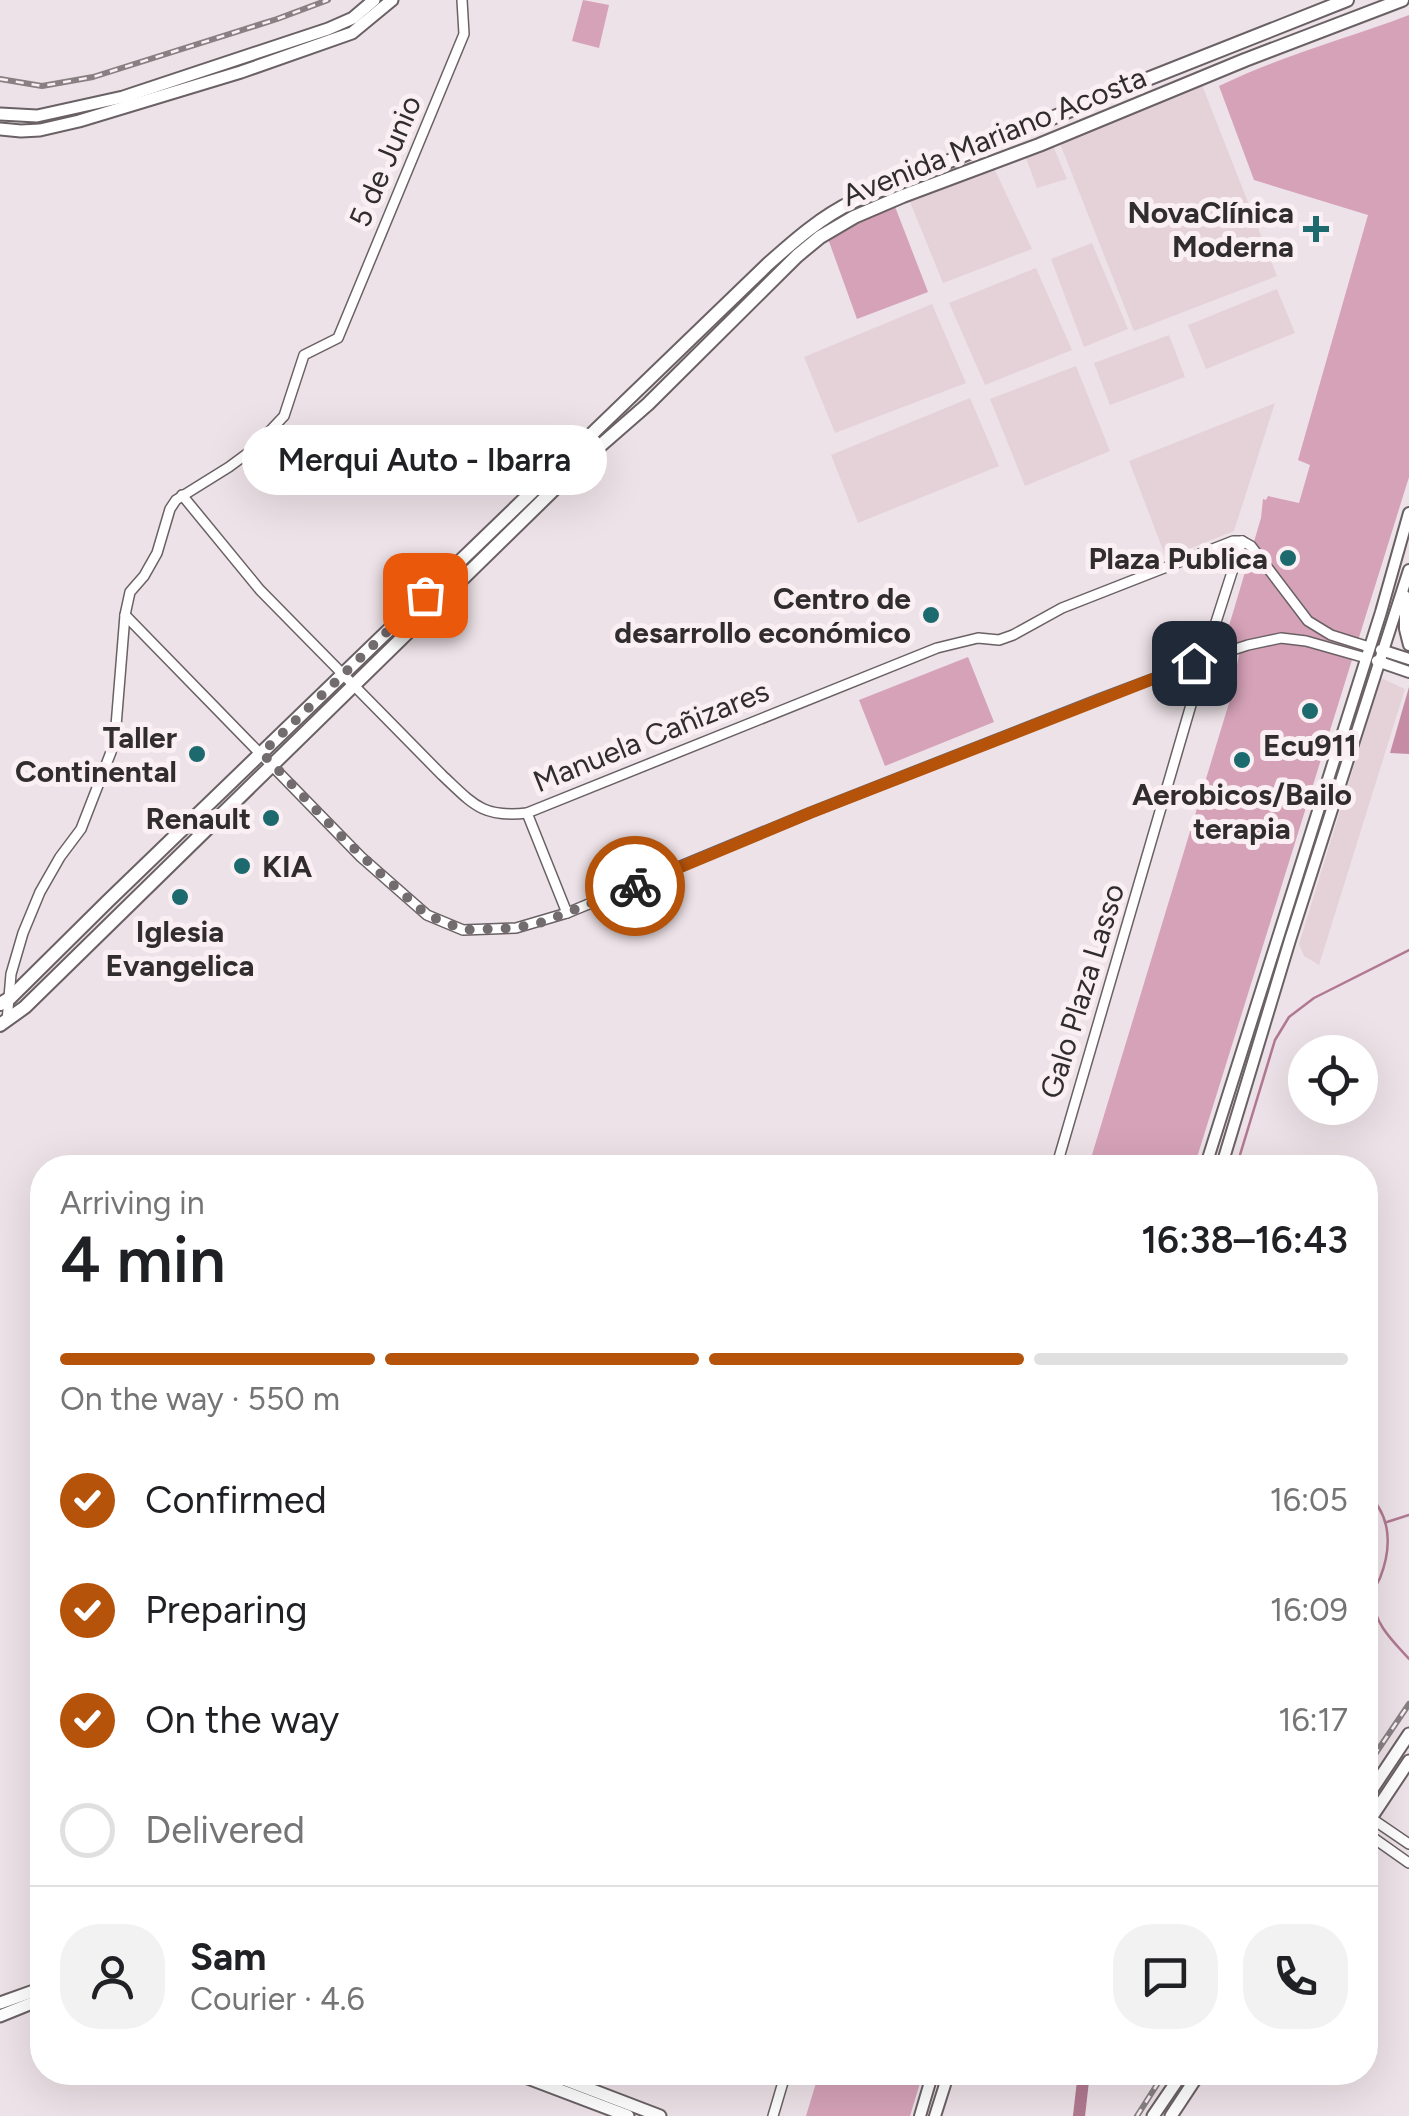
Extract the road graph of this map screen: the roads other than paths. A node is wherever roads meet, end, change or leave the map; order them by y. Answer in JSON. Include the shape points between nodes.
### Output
{"nodes":[{"id":1,"x":374,"y":0,"type":"edge"},
{"id":2,"x":392,"y":0,"type":"edge"},
{"id":3,"x":462,"y":0,"type":"edge"},
{"id":4,"x":1348,"y":0,"type":"edge"},
{"id":5,"x":1402,"y":0,"type":"edge"},
{"id":6,"x":0,"y":114,"type":"edge"},
{"id":7,"x":0,"y":129,"type":"edge"},
{"id":8,"x":182,"y":495,"type":"junction"},
{"id":9,"x":1409,"y":513,"type":"edge"},
{"id":10,"x":1242,"y":541,"type":"junction"},
{"id":11,"x":1408,"y":574,"type":"edge"},
{"id":12,"x":125,"y":615,"type":"junction"},
{"id":13,"x":1409,"y":645,"type":"edge"},
{"id":14,"x":1368,"y":652,"type":"junction"},
{"id":15,"x":1381,"y":656,"type":"junction"},
{"id":16,"x":1205,"y":659,"type":"junction"},
{"id":17,"x":1409,"y":659,"type":"edge"},
{"id":18,"x":1409,"y":672,"type":"edge"},
{"id":19,"x":344,"y":674,"type":"junction"},
{"id":20,"x":355,"y":685,"type":"junction"},
{"id":21,"x":262,"y":753,"type":"junction"},
{"id":22,"x":274,"y":766,"type":"junction"},
{"id":23,"x":527,"y":813,"type":"junction"},
{"id":24,"x":1315,"y":816,"type":"junction"},
{"id":25,"x":1330,"y":821,"type":"junction"},
{"id":26,"x":567,"y":913,"type":"junction"},
{"id":27,"x":5,"y":1002,"type":"edge"},
{"id":28,"x":4,"y":1023,"type":"edge"},
{"id":29,"x":1060,"y":1155,"type":"edge"},
{"id":30,"x":1209,"y":1155,"type":"edge"},
{"id":31,"x":1226,"y":1155,"type":"edge"},
{"id":32,"x":1409,"y":1734,"type":"edge"},
{"id":33,"x":1409,"y":1760,"type":"edge"},
{"id":34,"x":1378,"y":1780,"type":"edge"},
{"id":35,"x":1378,"y":1805,"type":"edge"},
{"id":36,"x":1378,"y":1829,"type":"edge"},
{"id":37,"x":1378,"y":1834,"type":"edge"},
{"id":38,"x":1409,"y":1844,"type":"edge"},
{"id":39,"x":1409,"y":1863,"type":"edge"},
{"id":40,"x":30,"y":1993,"type":"edge"},
{"id":41,"x":0,"y":2004,"type":"edge"},
{"id":42,"x":30,"y":2004,"type":"edge"},
{"id":43,"x":0,"y":2016,"type":"edge"},
{"id":44,"x":546,"y":2085,"type":"edge"},
{"id":45,"x":579,"y":2085,"type":"edge"},
{"id":46,"x":782,"y":2085,"type":"edge"},
{"id":47,"x":930,"y":2085,"type":"edge"},
{"id":48,"x":944,"y":2085,"type":"edge"},
{"id":49,"x":1174,"y":2085,"type":"edge"},
{"id":50,"x":1191,"y":2085,"type":"edge"},
{"id":51,"x":628,"y":2116,"type":"edge"},
{"id":52,"x":660,"y":2116,"type":"edge"},
{"id":53,"x":772,"y":2116,"type":"edge"},
{"id":54,"x":920,"y":2116,"type":"edge"},
{"id":55,"x":936,"y":2116,"type":"edge"},
{"id":56,"x":1153,"y":2116,"type":"edge"},
{"id":57,"x":1171,"y":2116,"type":"edge"}],
"edges":[{"from":1,"to":6,"type":"main road","via":[[328,29],[123,97],[37,116]]},
{"from":2,"to":7,"type":"main road","via":[[352,32],[242,72],[79,121],[21,132]]},
{"from":3,"to":8,"type":"street","name":"5 de Junio","via":[[464,34],[338,338],[304,355],[284,416],[252,450]]},
{"from":4,"to":19,"type":"highway","name":"Avenida Mariano Acosta","via":[[831,212],[768,264]]},
{"from":5,"to":20,"type":"highway","name":"Avenida Mariano Acosta","via":[[903,196],[820,237]]},
{"from":8,"to":12,"type":"street","via":[[170,508],[157,553],[130,592]]},
{"from":8,"to":19,"type":"street","name":"Manuela Cañizares","via":[[260,590]]},
{"from":9,"to":14,"type":"main road"},
{"from":10,"to":14,"type":"street","via":[[1308,621]]},
{"from":10,"to":16,"type":"street","name":"Galo Plaza Lasso"},
{"from":10,"to":23,"type":"street","name":"Manuela Cañizares","via":[[1062,608],[999,640],[937,648]]},
{"from":11,"to":13,"type":"main road"},
{"from":11,"to":15,"type":"main road"},
{"from":12,"to":21,"type":"street"},
{"from":12,"to":27,"type":"street","via":[[111,752],[81,829],[40,892]]},
{"from":14,"to":15,"type":"main road"},
{"from":14,"to":16,"type":"street","via":[[1281,638]]},
{"from":14,"to":24,"type":"main road"},
{"from":15,"to":17,"type":"main road"},
{"from":15,"to":18,"type":"main road"},
{"from":15,"to":25,"type":"main road"},
{"from":16,"to":26,"type":"street"},
{"from":16,"to":29,"type":"street","name":"Galo Plaza Lasso"},
{"from":19,"to":20,"type":"street","name":"Manuela Cañizares"},
{"from":19,"to":21,"type":"highway","name":"Avenida Mariano Acosta"},
{"from":20,"to":22,"type":"highway","name":"Avenida Mariano Acosta"},
{"from":20,"to":23,"type":"street","name":"Manuela Cañizares","via":[[469,800],[496,814]]},
{"from":21,"to":22,"type":"street"},
{"from":21,"to":27,"type":"highway","name":"Avenida Mariano Acosta"},
{"from":22,"to":26,"type":"street","via":[[427,915],[464,930],[489,931]]},
{"from":22,"to":28,"type":"highway","name":"Avenida Mariano Acosta"},
{"from":23,"to":26,"type":"street"},
{"from":24,"to":25,"type":"main road"},
{"from":24,"to":30,"type":"main road"},
{"from":25,"to":31,"type":"main road"},
{"from":27,"to":28,"type":"street"},
{"from":32,"to":34,"type":"main road"},
{"from":33,"to":35,"type":"main road"},
{"from":36,"to":38,"type":"street"},
{"from":37,"to":39,"type":"street"},
{"from":40,"to":41,"type":"main road"},
{"from":42,"to":43,"type":"main road"},
{"from":44,"to":51,"type":"main road"},
{"from":45,"to":52,"type":"main road"},
{"from":46,"to":53,"type":"street"},
{"from":47,"to":54,"type":"main road"},
{"from":48,"to":55,"type":"main road"},
{"from":49,"to":56,"type":"main road"},
{"from":50,"to":57,"type":"main road"}]}
